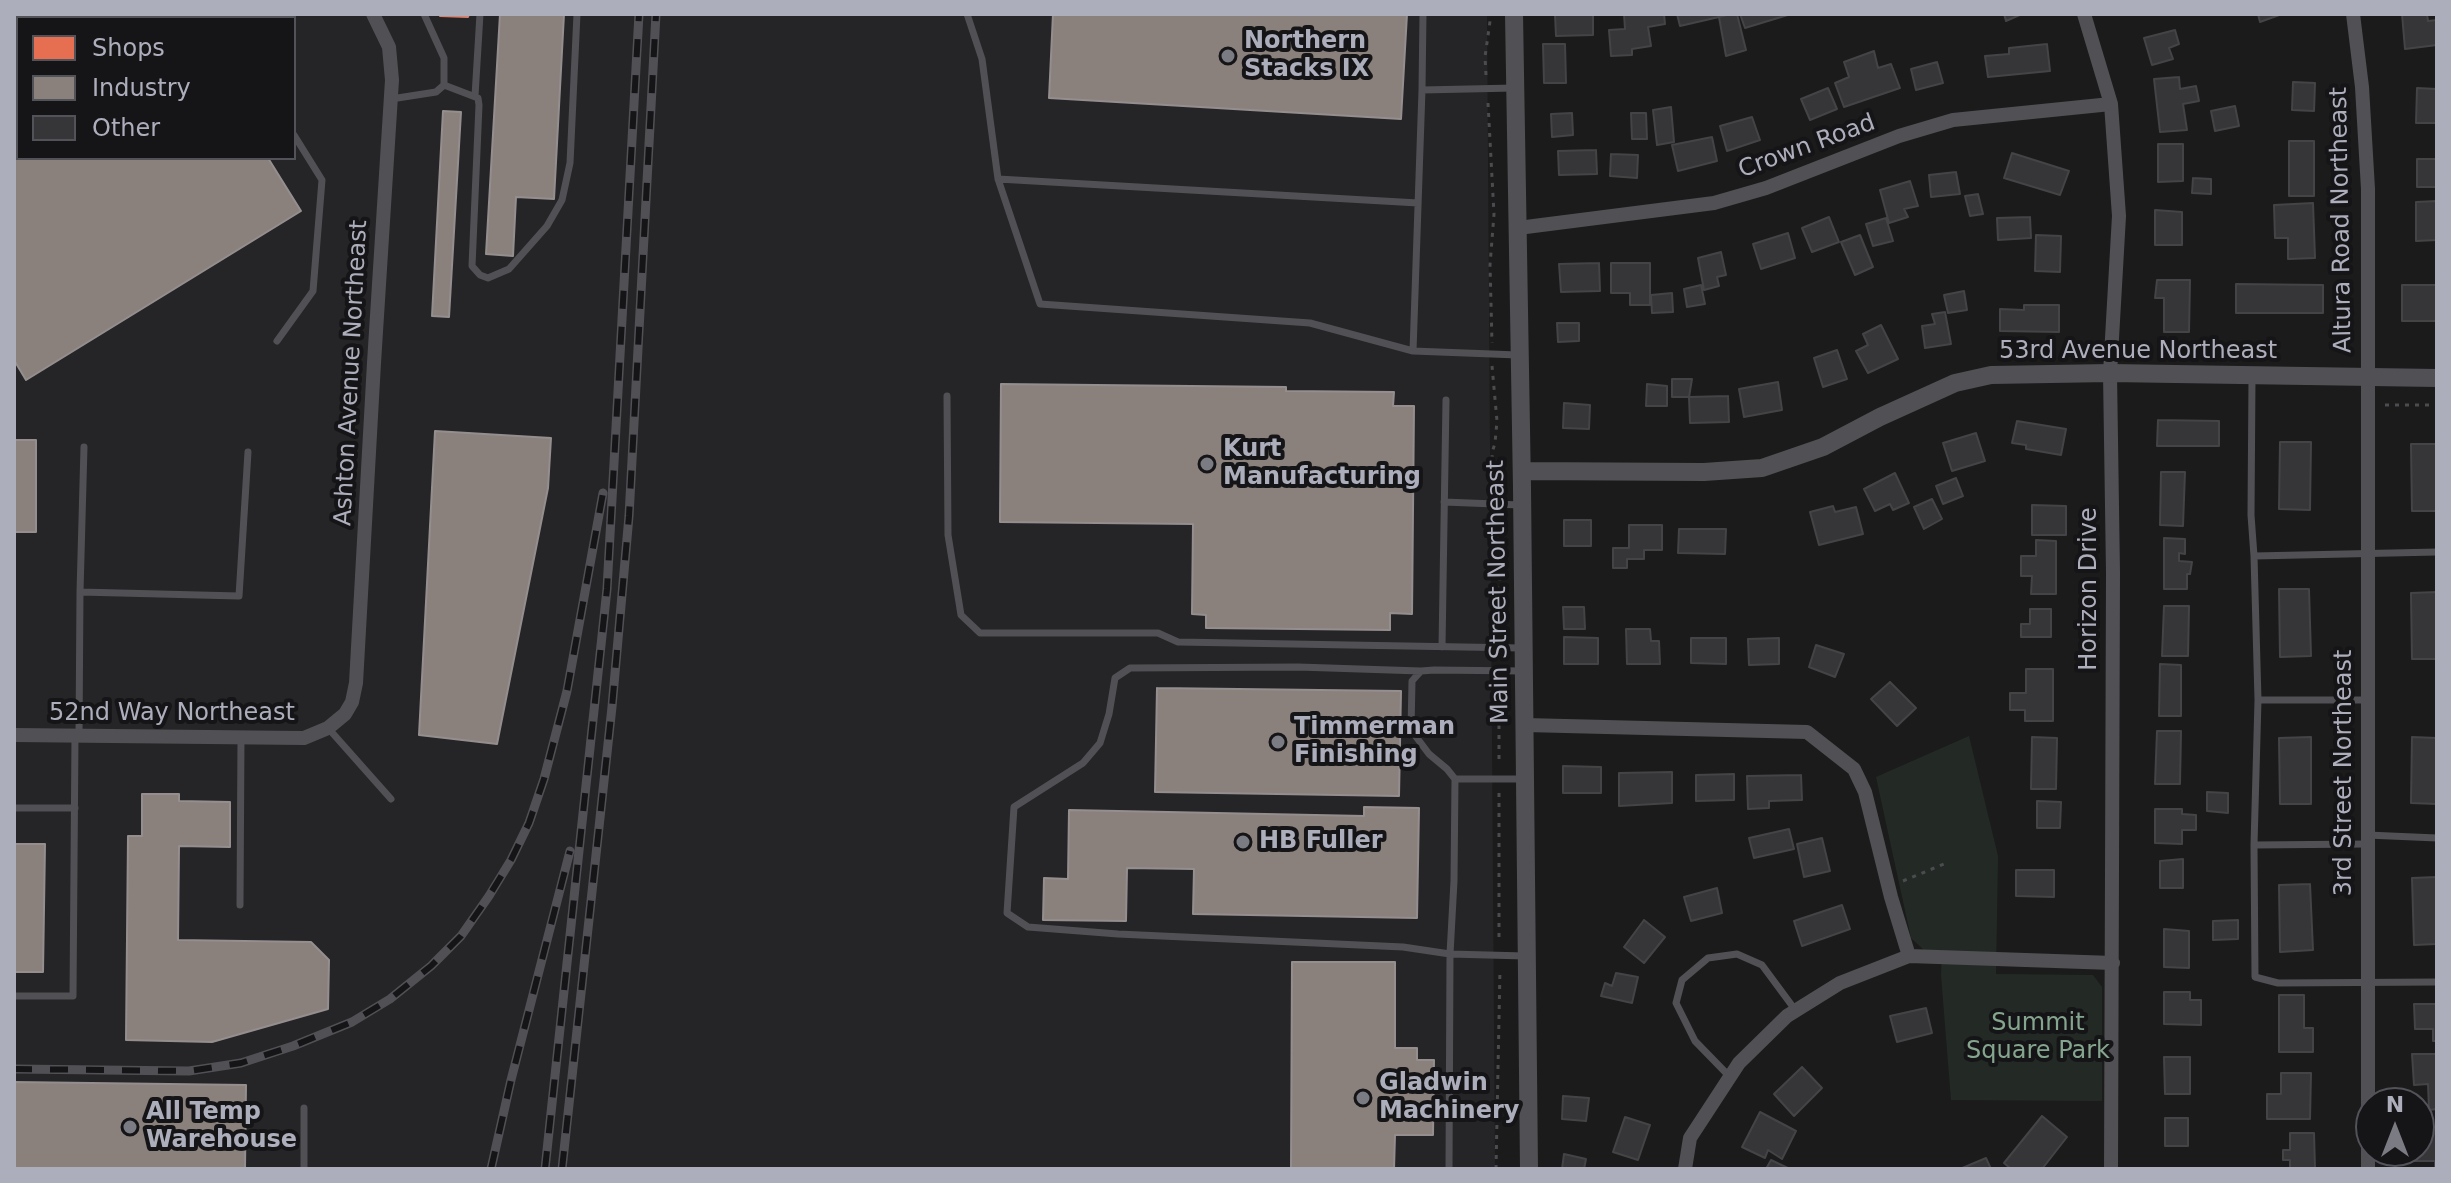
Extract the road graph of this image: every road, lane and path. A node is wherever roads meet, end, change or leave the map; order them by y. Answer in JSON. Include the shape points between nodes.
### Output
{"nodes":[{"id":1,"x":373,"y":14,"type":"edge"},
{"id":2,"x":424,"y":14,"type":"edge"},
{"id":3,"x":480,"y":14,"type":"edge"},
{"id":4,"x":577,"y":14,"type":"edge"},
{"id":5,"x":967,"y":14,"type":"edge"},
{"id":6,"x":1423,"y":14,"type":"edge"},
{"id":7,"x":1491,"y":14,"type":"edge"},
{"id":8,"x":1514,"y":14,"type":"edge"},
{"id":9,"x":2084,"y":14,"type":"edge"},
{"id":10,"x":2353,"y":14,"type":"edge"},
{"id":11,"x":444,"y":85,"type":"junction"},
{"id":12,"x":1516,"y":88,"type":"junction"},
{"id":13,"x":1487,"y":89,"type":"junction"},
{"id":14,"x":1422,"y":90,"type":"junction"},
{"id":15,"x":475,"y":96,"type":"junction"},
{"id":16,"x":391,"y":99,"type":"junction"},
{"id":17,"x":2111,"y":104,"type":"junction"},
{"id":18,"x":296,"y":138,"type":"edge"},
{"id":19,"x":998,"y":179,"type":"junction"},
{"id":20,"x":1418,"y":203,"type":"junction"},
{"id":21,"x":1518,"y":228,"type":"junction"},
{"id":22,"x":277,"y":341,"type":"dead end"},
{"id":23,"x":1413,"y":351,"type":"junction"},
{"id":24,"x":1492,"y":354,"type":"junction"},
{"id":25,"x":1520,"y":355,"type":"junction"},
{"id":26,"x":2110,"y":373,"type":"junction"},
{"id":27,"x":2252,"y":376,"type":"junction"},
{"id":28,"x":2367,"y":377,"type":"junction"},
{"id":29,"x":2437,"y":378,"type":"edge"},
{"id":30,"x":947,"y":396,"type":"dead end"},
{"id":31,"x":1446,"y":400,"type":"dead end"},
{"id":32,"x":2367,"y":404,"type":"junction"},
{"id":33,"x":2437,"y":405,"type":"edge"},
{"id":34,"x":84,"y":447,"type":"dead end"},
{"id":35,"x":248,"y":452,"type":"dead end"},
{"id":36,"x":1522,"y":471,"type":"junction"},
{"id":37,"x":1444,"y":502,"type":"junction"},
{"id":38,"x":1493,"y":504,"type":"junction"},
{"id":39,"x":1522,"y":505,"type":"junction"},
{"id":40,"x":2437,"y":552,"type":"edge"},
{"id":41,"x":2367,"y":554,"type":"junction"},
{"id":42,"x":2254,"y":556,"type":"junction"},
{"id":43,"x":80,"y":592,"type":"junction"},
{"id":44,"x":1442,"y":647,"type":"junction"},
{"id":45,"x":1498,"y":648,"type":"junction"},
{"id":46,"x":1524,"y":648,"type":"junction"},
{"id":47,"x":1421,"y":671,"type":"junction"},
{"id":48,"x":1499,"y":671,"type":"junction"},
{"id":49,"x":1524,"y":671,"type":"junction"},
{"id":50,"x":2258,"y":700,"type":"junction"},
{"id":51,"x":2367,"y":700,"type":"junction"},
{"id":52,"x":1525,"y":725,"type":"junction"},
{"id":53,"x":328,"y":728,"type":"junction"},
{"id":54,"x":14,"y":735,"type":"edge"},
{"id":55,"x":77,"y":736,"type":"junction"},
{"id":56,"x":241,"y":738,"type":"junction"},
{"id":57,"x":1455,"y":779,"type":"junction"},
{"id":58,"x":1499,"y":779,"type":"junction"},
{"id":59,"x":1525,"y":779,"type":"junction"},
{"id":60,"x":391,"y":799,"type":"dead end"},
{"id":61,"x":14,"y":808,"type":"edge"},
{"id":62,"x":75,"y":808,"type":"junction"},
{"id":63,"x":2437,"y":838,"type":"edge"},
{"id":64,"x":2367,"y":840,"type":"junction"},
{"id":65,"x":2254,"y":845,"type":"junction"},
{"id":66,"x":1944,"y":864,"type":"dead end"},
{"id":67,"x":1888,"y":888,"type":"junction"},
{"id":68,"x":240,"y":905,"type":"dead end"},
{"id":69,"x":1450,"y":954,"type":"junction"},
{"id":70,"x":1500,"y":955,"type":"junction"},
{"id":71,"x":1528,"y":956,"type":"junction"},
{"id":72,"x":1909,"y":956,"type":"junction"},
{"id":73,"x":2113,"y":963,"type":"junction"},
{"id":74,"x":2368,"y":982,"type":"junction"},
{"id":75,"x":2437,"y":982,"type":"edge"},
{"id":76,"x":14,"y":996,"type":"edge"},
{"id":77,"x":1796,"y":1011,"type":"junction"},
{"id":78,"x":1730,"y":1077,"type":"junction"},
{"id":79,"x":304,"y":1108,"type":"dead end"},
{"id":80,"x":304,"y":1169,"type":"edge"},
{"id":81,"x":1449,"y":1169,"type":"edge"},
{"id":82,"x":1496,"y":1169,"type":"edge"},
{"id":83,"x":1529,"y":1169,"type":"edge"},
{"id":84,"x":1685,"y":1169,"type":"edge"},
{"id":85,"x":2111,"y":1169,"type":"edge"},
{"id":86,"x":2368,"y":1169,"type":"edge"}],
"edges":[{"from":1,"to":16,"type":"street","name":"Ashton Avenue Northeast","via":[[389,47]]},
{"from":2,"to":11,"type":"lane","via":[[444,58]]},
{"from":3,"to":15,"type":"lane"},
{"from":4,"to":15,"type":"lane","via":[[570,163],[562,200],[509,269],[488,278],[472,266],[479,105]]},
{"from":5,"to":19,"type":"lane","via":[[982,59]]},
{"from":6,"to":14,"type":"lane"},
{"from":7,"to":13,"type":"path"},
{"from":8,"to":12,"type":"street","name":"Main Street Northeast"},
{"from":9,"to":17,"type":"street","name":"Horizon Drive"},
{"from":10,"to":28,"type":"street","name":"Altura Road Northeast","via":[[2368,189]]},
{"from":11,"to":15,"type":"lane"},
{"from":11,"to":16,"type":"lane","via":[[436,92]]},
{"from":12,"to":13,"type":"lane"},
{"from":12,"to":21,"type":"street","name":"Main Street Northeast"},
{"from":13,"to":14,"type":"lane"},
{"from":13,"to":24,"type":"path","via":[[1494,214]]},
{"from":14,"to":20,"type":"lane"},
{"from":16,"to":53,"type":"street","name":"Ashton Avenue Northeast","via":[[356,683],[345,714]]},
{"from":17,"to":21,"type":"street","name":"Crown Road","via":[[1953,120],[1714,203]]},
{"from":17,"to":26,"type":"street","name":"Horizon Drive","via":[[2119,216]]},
{"from":18,"to":22,"type":"lane","via":[[322,180],[313,291]]},
{"from":19,"to":20,"type":"lane"},
{"from":19,"to":23,"type":"lane","via":[[1040,304],[1310,323]]},
{"from":20,"to":23,"type":"lane"},
{"from":21,"to":25,"type":"street","name":"Main Street Northeast"},
{"from":23,"to":24,"type":"lane"},
{"from":24,"to":25,"type":"lane"},
{"from":24,"to":38,"type":"path","via":[[1497,421]]},
{"from":25,"to":36,"type":"street","name":"Main Street Northeast"},
{"from":26,"to":27,"type":"street","name":"53rd Avenue Northeast"},
{"from":26,"to":36,"type":"street","name":"53rd Avenue Northeast","via":[[1991,375],[1955,383],[1823,447],[1762,468]]},
{"from":26,"to":73,"type":"street","name":"Horizon Drive"},
{"from":27,"to":28,"type":"street","name":"53rd Avenue Northeast"},
{"from":27,"to":42,"type":"lane"},
{"from":28,"to":29,"type":"street","name":"53rd Avenue Northeast"},
{"from":28,"to":32,"type":"street","name":"3rd Street Northeast"},
{"from":30,"to":44,"type":"lane","via":[[948,535],[961,615],[980,633],[1158,633],[1178,642]]},
{"from":31,"to":37,"type":"lane"},
{"from":32,"to":33,"type":"path"},
{"from":32,"to":41,"type":"street","name":"3rd Street Northeast"},
{"from":34,"to":43,"type":"lane"},
{"from":35,"to":43,"type":"lane","via":[[239,596]]},
{"from":36,"to":39,"type":"street","name":"Main Street Northeast"},
{"from":37,"to":38,"type":"lane"},
{"from":37,"to":44,"type":"lane"},
{"from":38,"to":39,"type":"lane"},
{"from":38,"to":45,"type":"path","via":[[1499,547]]},
{"from":39,"to":46,"type":"street","name":"Main Street Northeast"},
{"from":40,"to":41,"type":"lane"},
{"from":41,"to":42,"type":"lane"},
{"from":41,"to":51,"type":"street","name":"3rd Street Northeast"},
{"from":42,"to":50,"type":"lane"},
{"from":43,"to":55,"type":"lane"},
{"from":44,"to":45,"type":"lane"},
{"from":45,"to":46,"type":"lane"},
{"from":46,"to":49,"type":"street","name":"Main Street Northeast"},
{"from":47,"to":48,"type":"lane"},
{"from":47,"to":57,"type":"lane","via":[[1412,681],[1411,730]]},
{"from":47,"to":69,"type":"lane","via":[[1130,668],[1115,678],[1100,743],[1083,763],[1014,807],[1007,913],[1028,927]]},
{"from":48,"to":49,"type":"lane"},
{"from":48,"to":58,"type":"path"},
{"from":49,"to":52,"type":"street","name":"Main Street Northeast"},
{"from":50,"to":51,"type":"lane"},
{"from":50,"to":65,"type":"lane"},
{"from":51,"to":64,"type":"street","name":"3rd Street Northeast"},
{"from":52,"to":59,"type":"street","name":"Main Street Northeast"},
{"from":52,"to":67,"type":"street","via":[[1807,732],[1854,769],[1865,792]]},
{"from":53,"to":56,"type":"street","name":"52nd Way Northeast","via":[[304,738]]},
{"from":53,"to":60,"type":"lane"},
{"from":54,"to":55,"type":"street","name":"52nd Way Northeast"},
{"from":55,"to":56,"type":"street","name":"52nd Way Northeast"},
{"from":55,"to":62,"type":"lane"},
{"from":56,"to":68,"type":"lane"},
{"from":57,"to":58,"type":"lane"},
{"from":57,"to":69,"type":"lane"},
{"from":58,"to":59,"type":"lane"},
{"from":58,"to":70,"type":"path"},
{"from":59,"to":71,"type":"street","name":"Main Street Northeast"},
{"from":61,"to":62,"type":"lane"},
{"from":62,"to":76,"type":"lane","via":[[73,996]]},
{"from":63,"to":64,"type":"lane"},
{"from":64,"to":65,"type":"lane"},
{"from":64,"to":74,"type":"street","name":"3rd Street Northeast"},
{"from":65,"to":74,"type":"lane","via":[[2255,977],[2278,983]]},
{"from":66,"to":67,"type":"path"},
{"from":67,"to":72,"type":"street"},
{"from":69,"to":70,"type":"lane"},
{"from":69,"to":81,"type":"lane"},
{"from":70,"to":71,"type":"lane"},
{"from":70,"to":82,"type":"path"},
{"from":71,"to":83,"type":"street","name":"Main Street Northeast"},
{"from":72,"to":73,"type":"street"},
{"from":72,"to":77,"type":"street","via":[[1840,983]]},
{"from":73,"to":85,"type":"street","name":"Horizon Drive"},
{"from":74,"to":75,"type":"lane"},
{"from":74,"to":86,"type":"street","name":"3rd Street Northeast"},
{"from":77,"to":78,"type":"street"},
{"from":77,"to":78,"type":"lane","via":[[1762,965],[1737,954],[1708,958],[1682,980],[1676,1003],[1695,1041]]},
{"from":78,"to":84,"type":"street","via":[[1690,1138]]},
{"from":79,"to":80,"type":"lane"}]}
